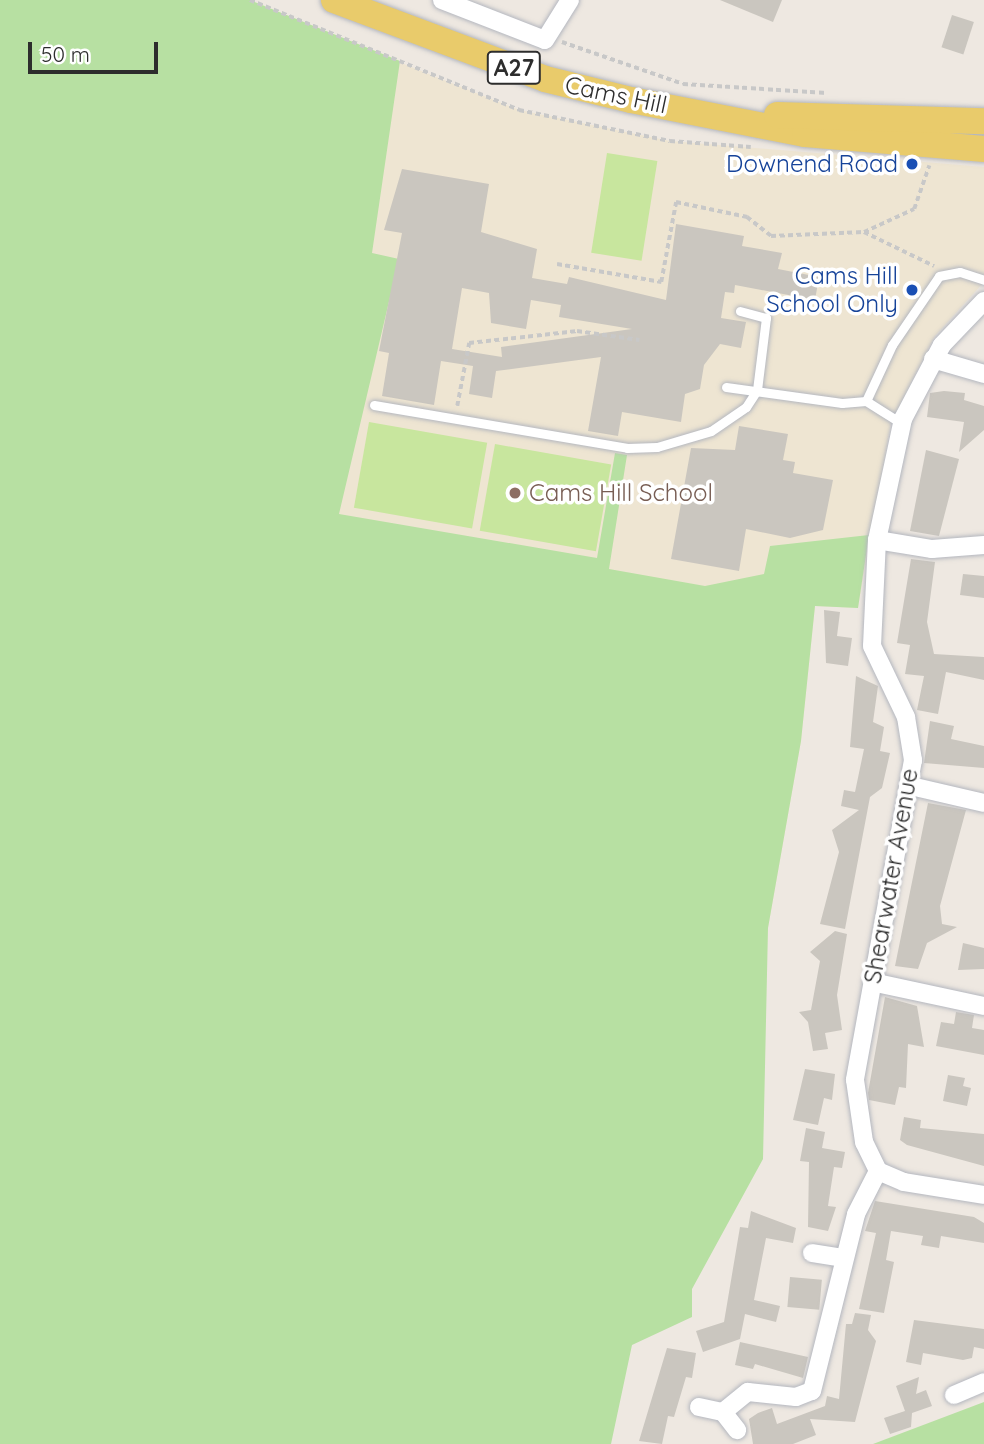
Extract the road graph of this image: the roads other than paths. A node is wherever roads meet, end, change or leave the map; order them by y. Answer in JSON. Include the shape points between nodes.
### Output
{"nodes":[{"id":1,"x":334,"y":0,"type":"edge"},
{"id":2,"x":442,"y":0,"type":"edge"},
{"id":3,"x":570,"y":0,"type":"edge"},
{"id":4,"x":702,"y":113,"type":"junction"},
{"id":5,"x":984,"y":121,"type":"edge"},
{"id":6,"x":984,"y":149,"type":"edge"},
{"id":7,"x":984,"y":280,"type":"edge"},
{"id":8,"x":984,"y":300,"type":"edge"},
{"id":9,"x":740,"y":311,"type":"dead end"},
{"id":10,"x":933,"y":359,"type":"junction"},
{"id":11,"x":984,"y":374,"type":"edge"},
{"id":12,"x":726,"y":387,"type":"dead end"},
{"id":13,"x":757,"y":390,"type":"junction"},
{"id":14,"x":866,"y":401,"type":"junction"},
{"id":15,"x":374,"y":405,"type":"dead end"},
{"id":16,"x":901,"y":423,"type":"junction"},
{"id":17,"x":877,"y":540,"type":"junction"},
{"id":18,"x":984,"y":545,"type":"edge"},
{"id":19,"x":911,"y":786,"type":"junction"},
{"id":20,"x":984,"y":803,"type":"edge"},
{"id":21,"x":872,"y":982,"type":"junction"},
{"id":22,"x":984,"y":1006,"type":"edge"},
{"id":23,"x":878,"y":1171,"type":"junction"},
{"id":24,"x":984,"y":1195,"type":"edge"},
{"id":25,"x":811,"y":1254,"type":"dead end"},
{"id":26,"x":842,"y":1258,"type":"junction"},
{"id":27,"x":984,"y":1382,"type":"edge"},
{"id":28,"x":954,"y":1395,"type":"dead end"},
{"id":29,"x":699,"y":1407,"type":"dead end"},
{"id":30,"x":723,"y":1412,"type":"junction"},
{"id":31,"x":737,"y":1430,"type":"dead end"}],
"edges":[{"from":1,"to":4,"type":"main road","name":"Cams Hill","number":"A27","via":[[545,79]]},
{"from":2,"to":3,"type":"street","via":[[535,39],[555,31]]},
{"from":4,"to":5,"type":"main road","name":"Cams Hill","number":"A27"},
{"from":4,"to":6,"type":"main road","name":"Cams Hill","number":"A27","via":[[805,134]]},
{"from":7,"to":14,"type":"lane","via":[[960,272],[939,276],[897,336]]},
{"from":8,"to":10,"type":"street","name":"Shearwater Avenue"},
{"from":9,"to":13,"type":"lane","via":[[766,318]]},
{"from":10,"to":11,"type":"street"},
{"from":10,"to":16,"type":"street","name":"Shearwater Avenue"},
{"from":12,"to":13,"type":"lane"},
{"from":13,"to":14,"type":"lane","via":[[842,404]]},
{"from":13,"to":15,"type":"lane","via":[[746,407],[711,431],[657,447],[627,448]]},
{"from":14,"to":16,"type":"lane"},
{"from":16,"to":17,"type":"street","name":"Shearwater Avenue"},
{"from":17,"to":18,"type":"street","via":[[932,549]]},
{"from":17,"to":19,"type":"street","name":"Shearwater Avenue","via":[[872,646],[911,737]]},
{"from":19,"to":20,"type":"street"},
{"from":19,"to":21,"type":"street","name":"Shearwater Avenue","via":[[889,869]]},
{"from":21,"to":22,"type":"street"},
{"from":21,"to":23,"type":"street","name":"Shearwater Avenue","via":[[855,1080],[864,1142]]},
{"from":23,"to":24,"type":"street","via":[[904,1182]]},
{"from":23,"to":26,"type":"street"},
{"from":25,"to":26,"type":"street"},
{"from":26,"to":30,"type":"street","via":[[812,1391],[796,1397],[748,1392]]},
{"from":27,"to":28,"type":"street"},
{"from":29,"to":30,"type":"street"},
{"from":30,"to":31,"type":"street"}]}
